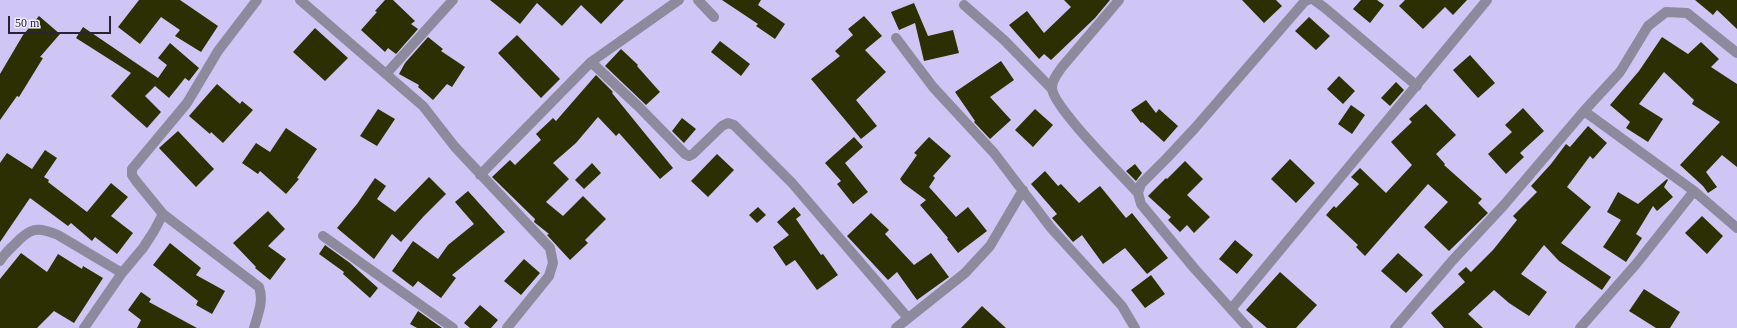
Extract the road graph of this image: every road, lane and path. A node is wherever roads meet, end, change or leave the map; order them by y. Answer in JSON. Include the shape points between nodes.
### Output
{"nodes":[{"id":1,"x":257,"y":0,"type":"edge"},
{"id":2,"x":300,"y":0,"type":"edge"},
{"id":3,"x":453,"y":0,"type":"edge"},
{"id":4,"x":679,"y":0,"type":"edge"},
{"id":5,"x":698,"y":0,"type":"edge"},
{"id":6,"x":1119,"y":0,"type":"edge"},
{"id":7,"x":1308,"y":0,"type":"edge"},
{"id":8,"x":1314,"y":0,"type":"edge"},
{"id":9,"x":1487,"y":0,"type":"edge"},
{"id":10,"x":964,"y":5,"type":"dead end"},
{"id":11,"x":714,"y":17,"type":"dead end"},
{"id":12,"x":896,"y":38,"type":"dead end"},
{"id":13,"x":1737,"y":53,"type":"edge"},
{"id":14,"x":591,"y":62,"type":"junction"},
{"id":15,"x":386,"y":74,"type":"junction"},
{"id":16,"x":1417,"y":86,"type":"junction"},
{"id":17,"x":1052,"y":89,"type":"junction"},
{"id":18,"x":1584,"y":111,"type":"junction"},
{"id":19,"x":480,"y":175,"type":"junction"},
{"id":20,"x":1023,"y":190,"type":"junction"},
{"id":21,"x":1694,"y":191,"type":"junction"},
{"id":22,"x":1138,"y":193,"type":"junction"},
{"id":23,"x":163,"y":214,"type":"junction"},
{"id":24,"x":1737,"y":228,"type":"edge"},
{"id":25,"x":324,"y":236,"type":"dead end"},
{"id":26,"x":1,"y":258,"type":"edge"},
{"id":27,"x":122,"y":273,"type":"junction"},
{"id":28,"x":1232,"y":308,"type":"junction"},
{"id":29,"x":908,"y":318,"type":"junction"},
{"id":30,"x":84,"y":328,"type":"edge"},
{"id":31,"x":254,"y":328,"type":"edge"},
{"id":32,"x":453,"y":328,"type":"edge"},
{"id":33,"x":507,"y":328,"type":"edge"},
{"id":34,"x":896,"y":328,"type":"edge"},
{"id":35,"x":1134,"y":328,"type":"edge"},
{"id":36,"x":1248,"y":328,"type":"edge"},
{"id":37,"x":1394,"y":328,"type":"edge"},
{"id":38,"x":1580,"y":328,"type":"edge"}],
"edges":[{"from":1,"to":23,"type":"street","via":[[218,51],[187,103],[132,169],[136,182]]},
{"from":2,"to":15,"type":"street"},
{"from":3,"to":15,"type":"street"},
{"from":4,"to":14,"type":"street"},
{"from":5,"to":11,"type":"street"},
{"from":6,"to":17,"type":"street","via":[[1062,67],[1054,78]]},
{"from":7,"to":22,"type":"street","via":[[1266,44],[1167,158],[1140,184]]},
{"from":8,"to":16,"type":"street"},
{"from":9,"to":16,"type":"street"},
{"from":10,"to":17,"type":"street","via":[[1004,40]]},
{"from":12,"to":20,"type":"street","via":[[933,87],[994,153]]},
{"from":13,"to":18,"type":"street","via":[[1687,13],[1666,12],[1648,26],[1620,72]]},
{"from":14,"to":19,"type":"street"},
{"from":14,"to":29,"type":"street","via":[[689,156],[722,126],[734,124],[792,183]]},
{"from":15,"to":19,"type":"street","via":[[423,106]]},
{"from":16,"to":28,"type":"street"},
{"from":17,"to":22,"type":"street","via":[[1076,126]]},
{"from":18,"to":21,"type":"street"},
{"from":18,"to":37,"type":"street"},
{"from":19,"to":33,"type":"street","via":[[550,248],[553,263],[549,276]]},
{"from":20,"to":29,"type":"street","via":[[990,246],[965,273]]},
{"from":20,"to":35,"type":"street","via":[[1050,228],[1122,306]]},
{"from":21,"to":24,"type":"street"},
{"from":21,"to":38,"type":"street","via":[[1637,263]]},
{"from":22,"to":28,"type":"street","via":[[1141,204],[1194,268]]},
{"from":23,"to":27,"type":"street","via":[[144,248]]},
{"from":23,"to":31,"type":"street","via":[[259,287],[261,300]]},
{"from":25,"to":32,"type":"street"},
{"from":26,"to":27,"type":"street","via":[[24,234],[32,230],[48,230]]},
{"from":27,"to":30,"type":"street"},
{"from":28,"to":36,"type":"street"},
{"from":29,"to":34,"type":"street"}]}
